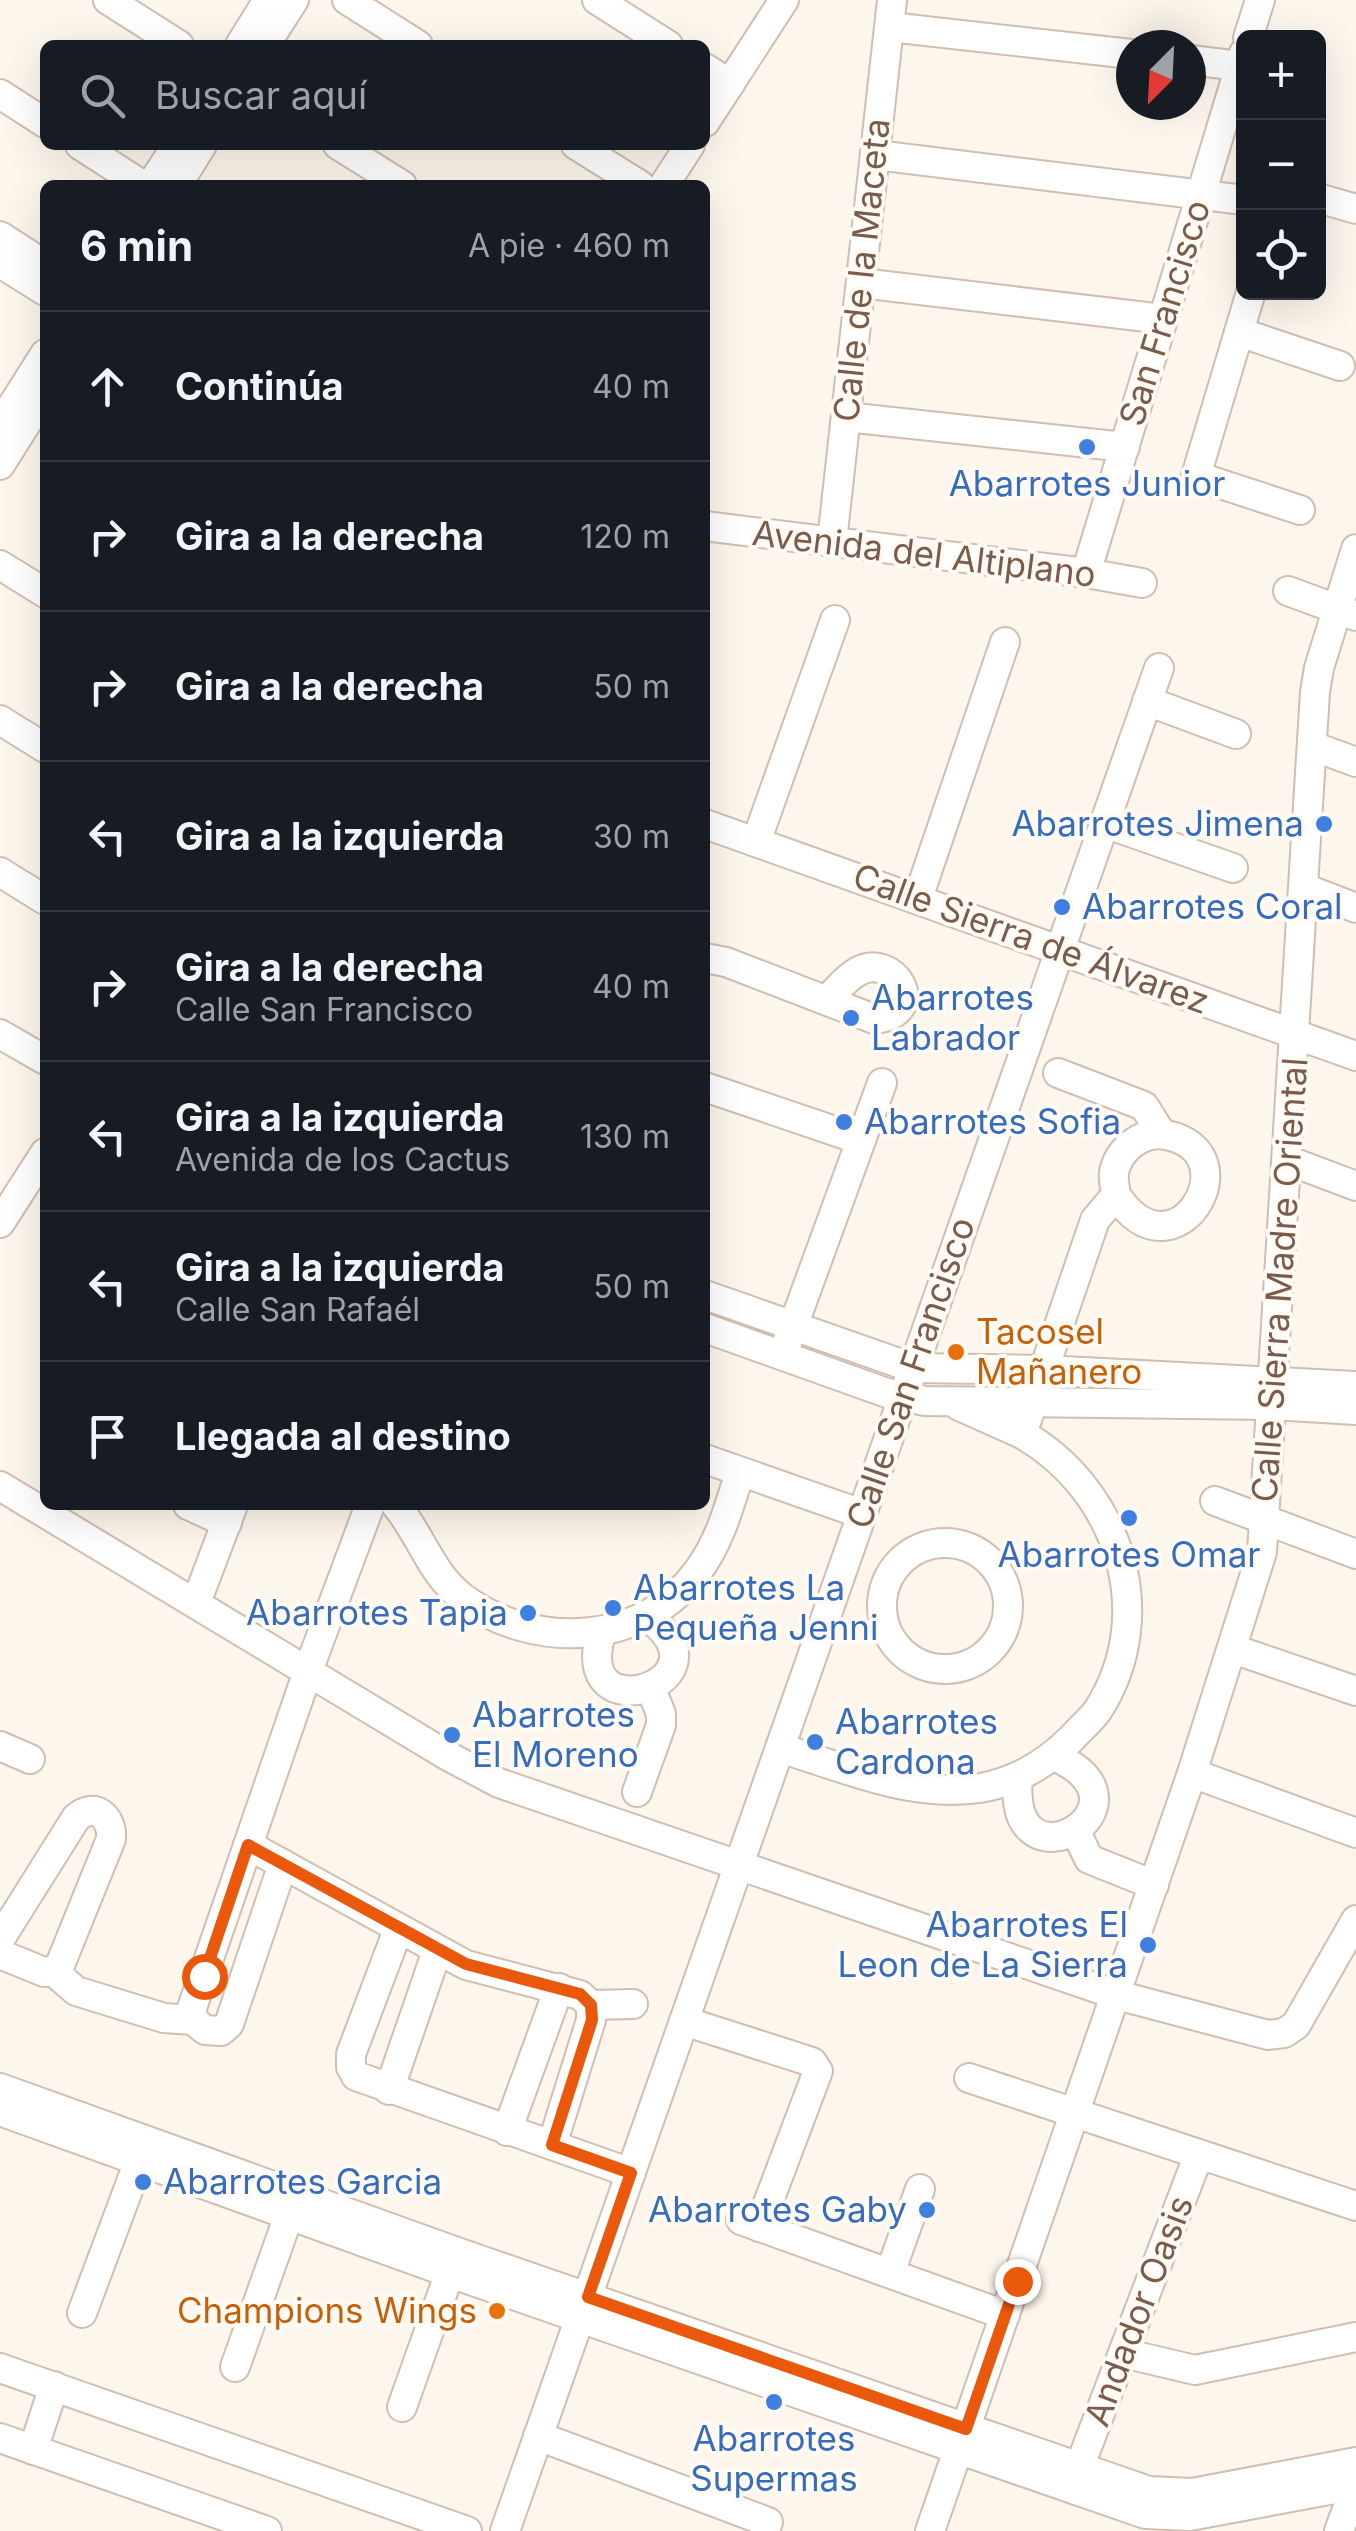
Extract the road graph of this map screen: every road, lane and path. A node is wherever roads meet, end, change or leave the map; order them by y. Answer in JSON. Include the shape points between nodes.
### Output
{"nodes":[{"id":1,"x":108,"y":0,"type":"edge"},
{"id":2,"x":268,"y":0,"type":"edge"},
{"id":3,"x":294,"y":0,"type":"edge"},
{"id":4,"x":347,"y":0,"type":"edge"},
{"id":5,"x":597,"y":0,"type":"edge"},
{"id":6,"x":784,"y":0,"type":"edge"},
{"id":7,"x":1260,"y":0,"type":"edge"},
{"id":8,"x":891,"y":13,"type":"edge"},
{"id":9,"x":1251,"y":30,"type":"edge"},
{"id":10,"x":171,"y":40,"type":"edge"},
{"id":11,"x":243,"y":40,"type":"edge"},
{"id":12,"x":269,"y":40,"type":"edge"},
{"id":13,"x":410,"y":40,"type":"edge"},
{"id":14,"x":660,"y":40,"type":"edge"},
{"id":15,"x":1116,"y":51,"type":"edge"},
{"id":16,"x":1236,"y":59,"type":"edge"},
{"id":17,"x":1206,"y":60,"type":"edge"},
{"id":18,"x":710,"y":71,"type":"edge"},
{"id":19,"x":1236,"y":76,"type":"edge"},
{"id":20,"x":730,"y":84,"type":"junction"},
{"id":21,"x":0,"y":94,"type":"edge"},
{"id":22,"x":710,"y":114,"type":"edge"},
{"id":23,"x":40,"y":119,"type":"edge"},
{"id":24,"x":88,"y":150,"type":"edge"},
{"id":25,"x":173,"y":150,"type":"edge"},
{"id":26,"x":199,"y":150,"type":"edge"},
{"id":27,"x":346,"y":150,"type":"edge"},
{"id":28,"x":584,"y":150,"type":"edge"},
{"id":29,"x":687,"y":150,"type":"edge"},
{"id":30,"x":876,"y":155,"type":"junction"},
{"id":31,"x":134,"y":180,"type":"edge"},
{"id":32,"x":154,"y":180,"type":"edge"},
{"id":33,"x":180,"y":180,"type":"edge"},
{"id":34,"x":394,"y":180,"type":"edge"},
{"id":35,"x":632,"y":180,"type":"edge"},
{"id":36,"x":667,"y":180,"type":"edge"},
{"id":37,"x":1201,"y":193,"type":"junction"},
{"id":38,"x":1236,"y":199,"type":"edge"},
{"id":39,"x":1326,"y":200,"type":"edge"},
{"id":40,"x":1356,"y":209,"type":"edge"},
{"id":41,"x":0,"y":236,"type":"edge"},
{"id":42,"x":40,"y":262,"type":"edge"},
{"id":43,"x":0,"y":263,"type":"edge"},
{"id":44,"x":861,"y":284,"type":"junction"},
{"id":45,"x":40,"y":288,"type":"edge"},
{"id":46,"x":1249,"y":300,"type":"edge"},
{"id":47,"x":1162,"y":319,"type":"junction"},
{"id":48,"x":1239,"y":332,"type":"junction"},
{"id":49,"x":40,"y":366,"type":"edge"},
{"id":50,"x":1340,"y":366,"type":"dead end"},
{"id":51,"x":40,"y":399,"type":"edge"},
{"id":52,"x":846,"y":417,"type":"junction"},
{"id":53,"x":15,"y":424,"type":"edge"},
{"id":54,"x":1125,"y":446,"type":"junction"},
{"id":55,"x":0,"y":464,"type":"edge"},
{"id":56,"x":1300,"y":510,"type":"dead end"},
{"id":57,"x":710,"y":527,"type":"edge"},
{"id":58,"x":832,"y":541,"type":"junction"},
{"id":59,"x":1356,"y":549,"type":"edge"},
{"id":60,"x":0,"y":565,"type":"edge"},
{"id":61,"x":1086,"y":573,"type":"junction"},
{"id":62,"x":1142,"y":583,"type":"dead end"},
{"id":63,"x":40,"y":590,"type":"edge"},
{"id":64,"x":1288,"y":591,"type":"dead end"},
{"id":65,"x":1346,"y":613,"type":"edge"},
{"id":66,"x":834,"y":620,"type":"dead end"},
{"id":67,"x":1005,"y":642,"type":"dead end"},
{"id":68,"x":1158,"y":668,"type":"dead end"},
{"id":69,"x":1147,"y":701,"type":"junction"},
{"id":70,"x":0,"y":720,"type":"edge"},
{"id":71,"x":1236,"y":734,"type":"dead end"},
{"id":72,"x":40,"y":745,"type":"edge"},
{"id":73,"x":1312,"y":746,"type":"junction"},
{"id":74,"x":1356,"y":762,"type":"edge"},
{"id":75,"x":1104,"y":823,"type":"junction"},
{"id":76,"x":710,"y":826,"type":"edge"},
{"id":77,"x":756,"y":842,"type":"junction"},
{"id":78,"x":1233,"y":868,"type":"dead end"},
{"id":79,"x":0,"y":872,"type":"edge"},
{"id":80,"x":1304,"y":888,"type":"junction"},
{"id":81,"x":40,"y":897,"type":"edge"},
{"id":82,"x":918,"y":898,"type":"junction"},
{"id":83,"x":1356,"y":908,"type":"edge"},
{"id":84,"x":1060,"y":948,"type":"junction"},
{"id":85,"x":710,"y":960,"type":"edge"},
{"id":86,"x":828,"y":1000,"type":"dead end"},
{"id":87,"x":0,"y":1034,"type":"edge"},
{"id":88,"x":1296,"y":1034,"type":"junction"},
{"id":89,"x":0,"y":1056,"type":"edge"},
{"id":90,"x":1356,"y":1056,"type":"edge"},
{"id":91,"x":40,"y":1057,"type":"edge"},
{"id":92,"x":1058,"y":1073,"type":"dead end"},
{"id":93,"x":40,"y":1079,"type":"edge"},
{"id":94,"x":882,"y":1083,"type":"dead end"},
{"id":95,"x":710,"y":1089,"type":"edge"},
{"id":96,"x":1161,"y":1133,"type":"junction"},
{"id":97,"x":861,"y":1140,"type":"junction"},
{"id":98,"x":40,"y":1160,"type":"edge"},
{"id":99,"x":1288,"y":1160,"type":"junction"},
{"id":100,"x":1356,"y":1186,"type":"edge"},
{"id":101,"x":1116,"y":1195,"type":"junction"},
{"id":102,"x":0,"y":1223,"type":"edge"},
{"id":103,"x":710,"y":1297,"type":"edge"},
{"id":104,"x":793,"y":1327,"type":"junction"},
{"id":105,"x":710,"y":1330,"type":"edge"},
{"id":106,"x":782,"y":1356,"type":"junction"},
{"id":107,"x":913,"y":1368,"type":"junction"},
{"id":108,"x":1044,"y":1370,"type":"junction"},
{"id":109,"x":1356,"y":1386,"type":"edge"},
{"id":110,"x":1273,"y":1393,"type":"junction"},
{"id":111,"x":902,"y":1398,"type":"junction"},
{"id":112,"x":947,"y":1401,"type":"junction"},
{"id":113,"x":1033,"y":1402,"type":"junction"},
{"id":114,"x":1356,"y":1410,"type":"edge"},
{"id":115,"x":1022,"y":1434,"type":"junction"},
{"id":116,"x":710,"y":1461,"type":"edge"},
{"id":117,"x":740,"y":1472,"type":"junction"},
{"id":118,"x":0,"y":1486,"type":"edge"},
{"id":119,"x":1215,"y":1501,"type":"dead end"},
{"id":120,"x":368,"y":1510,"type":"edge"},
{"id":121,"x":400,"y":1510,"type":"edge"},
{"id":122,"x":230,"y":1514,"type":"edge"},
{"id":123,"x":862,"y":1514,"type":"junction"},
{"id":124,"x":1264,"y":1522,"type":"junction"},
{"id":125,"x":1356,"y":1554,"type":"edge"},
{"id":126,"x":842,"y":1572,"type":"junction"},
{"id":127,"x":884,"y":1586,"type":"junction"},
{"id":128,"x":196,"y":1604,"type":"junction"},
{"id":129,"x":644,"y":1615,"type":"junction"},
{"id":130,"x":602,"y":1630,"type":"junction"},
{"id":131,"x":1232,"y":1649,"type":"junction"},
{"id":132,"x":308,"y":1670,"type":"junction"},
{"id":133,"x":651,"y":1689,"type":"junction"},
{"id":134,"x":1356,"y":1691,"type":"edge"},
{"id":135,"x":0,"y":1746,"type":"edge"},
{"id":136,"x":780,"y":1748,"type":"junction"},
{"id":137,"x":1054,"y":1756,"type":"junction"},
{"id":138,"x":30,"y":1758,"type":"dead end"},
{"id":139,"x":1192,"y":1773,"type":"junction"},
{"id":140,"x":1018,"y":1776,"type":"junction"},
{"id":141,"x":637,"y":1792,"type":"dead end"},
{"id":142,"x":1076,"y":1832,"type":"junction"},
{"id":143,"x":1356,"y":1832,"type":"edge"},
{"id":144,"x":248,"y":1845,"type":"junction"},
{"id":145,"x":282,"y":1864,"type":"junction"},
{"id":146,"x":739,"y":1865,"type":"junction"},
{"id":147,"x":1154,"y":1885,"type":"junction"},
{"id":148,"x":1356,"y":1920,"type":"edge"},
{"id":149,"x":398,"y":1930,"type":"junction"},
{"id":150,"x":0,"y":1939,"type":"edge"},
{"id":151,"x":437,"y":1950,"type":"junction"},
{"id":152,"x":0,"y":1954,"type":"edge"},
{"id":153,"x":53,"y":1971,"type":"junction"},
{"id":154,"x":559,"y":1988,"type":"junction"},
{"id":155,"x":1117,"y":1994,"type":"junction"},
{"id":156,"x":633,"y":2004,"type":"dead end"},
{"id":157,"x":591,"y":2005,"type":"junction"},
{"id":158,"x":193,"y":2020,"type":"junction"},
{"id":159,"x":684,"y":2021,"type":"junction"},
{"id":160,"x":969,"y":2078,"type":"dead end"},
{"id":161,"x":0,"y":2088,"type":"edge"},
{"id":162,"x":388,"y":2090,"type":"junction"},
{"id":163,"x":0,"y":2111,"type":"edge"},
{"id":164,"x":1076,"y":2114,"type":"junction"},
{"id":165,"x":507,"y":2131,"type":"junction"},
{"id":166,"x":552,"y":2145,"type":"junction"},
{"id":167,"x":145,"y":2152,"type":"junction"},
{"id":168,"x":1199,"y":2154,"type":"junction"},
{"id":169,"x":631,"y":2173,"type":"junction"},
{"id":170,"x":920,"y":2189,"type":"dead end"},
{"id":171,"x":1356,"y":2206,"type":"edge"},
{"id":172,"x":289,"y":2215,"type":"junction"},
{"id":173,"x":453,"y":2262,"type":"junction"},
{"id":174,"x":890,"y":2274,"type":"junction"},
{"id":175,"x":584,"y":2307,"type":"junction"},
{"id":176,"x":82,"y":2313,"type":"dead end"},
{"id":177,"x":1005,"y":2315,"type":"junction"},
{"id":178,"x":1356,"y":2337,"type":"edge"},
{"id":179,"x":1123,"y":2353,"type":"junction"},
{"id":180,"x":234,"y":2367,"type":"dead end"},
{"id":181,"x":0,"y":2368,"type":"edge"},
{"id":182,"x":54,"y":2386,"type":"junction"},
{"id":183,"x":402,"y":2407,"type":"dead end"},
{"id":184,"x":538,"y":2436,"type":"junction"},
{"id":185,"x":0,"y":2438,"type":"edge"},
{"id":186,"x":962,"y":2439,"type":"junction"},
{"id":187,"x":33,"y":2450,"type":"junction"},
{"id":188,"x":1356,"y":2462,"type":"edge"},
{"id":189,"x":1079,"y":2468,"type":"junction"},
{"id":190,"x":1356,"y":2485,"type":"edge"},
{"id":191,"x":1142,"y":2522,"type":"edge"},
{"id":192,"x":766,"y":2526,"type":"edge"},
{"id":193,"x":267,"y":2531,"type":"edge"},
{"id":194,"x":467,"y":2531,"type":"edge"},
{"id":195,"x":505,"y":2531,"type":"edge"},
{"id":196,"x":930,"y":2531,"type":"edge"},
{"id":197,"x":1340,"y":2531,"type":"edge"}],
"edges":[{"from":1,"to":10,"type":"street"},
{"from":2,"to":11,"type":"street"},
{"from":3,"to":12,"type":"street"},
{"from":4,"to":13,"type":"street"},
{"from":5,"to":14,"type":"street"},
{"from":6,"to":20,"type":"street"},
{"from":7,"to":9,"type":"street"},
{"from":8,"to":15,"type":"street"},
{"from":8,"to":30,"type":"street","name":"Calle de la Maceta"},
{"from":16,"to":17,"type":"street"},
{"from":18,"to":20,"type":"street"},
{"from":19,"to":37,"type":"street","name":"San Francisco"},
{"from":20,"to":22,"type":"street"},
{"from":21,"to":23,"type":"street"},
{"from":24,"to":31,"type":"street"},
{"from":25,"to":32,"type":"street"},
{"from":26,"to":33,"type":"street"},
{"from":27,"to":34,"type":"street"},
{"from":28,"to":35,"type":"street"},
{"from":29,"to":36,"type":"street"},
{"from":30,"to":37,"type":"street"},
{"from":30,"to":44,"type":"street","name":"Calle de la Maceta"},
{"from":37,"to":38,"type":"street"},
{"from":37,"to":47,"type":"street","name":"San Francisco"},
{"from":39,"to":40,"type":"street"},
{"from":41,"to":42,"type":"street"},
{"from":43,"to":45,"type":"street"},
{"from":44,"to":47,"type":"street"},
{"from":44,"to":52,"type":"street","name":"Calle de la Maceta"},
{"from":46,"to":48,"type":"street"},
{"from":47,"to":54,"type":"street","name":"San Francisco"},
{"from":48,"to":50,"type":"street"},
{"from":48,"to":56,"type":"street","via":[[1196,476]]},
{"from":49,"to":53,"type":"street"},
{"from":51,"to":53,"type":"street"},
{"from":52,"to":54,"type":"street"},
{"from":52,"to":58,"type":"street","name":"Calle de la Maceta"},
{"from":53,"to":55,"type":"street"},
{"from":54,"to":61,"type":"street","name":"San Francisco"},
{"from":57,"to":58,"type":"street","name":"Avenida del Altiplano"},
{"from":58,"to":61,"type":"street","name":"Avenida del Altiplano"},
{"from":59,"to":65,"type":"street","name":"Calle Sierra Madre Oriental"},
{"from":60,"to":63,"type":"street"},
{"from":61,"to":62,"type":"street","name":"Avenida del Altiplano"},
{"from":64,"to":65,"type":"street"},
{"from":65,"to":73,"type":"street","name":"Calle Sierra Madre Oriental","via":[[1317,680]]},
{"from":66,"to":77,"type":"street"},
{"from":67,"to":82,"type":"street"},
{"from":68,"to":69,"type":"street","name":"Calle San Francisco"},
{"from":69,"to":71,"type":"street"},
{"from":69,"to":75,"type":"street","name":"Calle San Francisco"},
{"from":70,"to":72,"type":"street"},
{"from":73,"to":74,"type":"street"},
{"from":73,"to":80,"type":"street","name":"Calle Sierra Madre Oriental"},
{"from":75,"to":78,"type":"street"},
{"from":75,"to":84,"type":"street","name":"Calle San Francisco"},
{"from":76,"to":77,"type":"street","name":"Calle Sierra de Álvarez"},
{"from":77,"to":82,"type":"street","name":"Calle Sierra de Álvarez"},
{"from":79,"to":81,"type":"street"},
{"from":80,"to":83,"type":"street"},
{"from":80,"to":88,"type":"street","name":"Calle Sierra Madre Oriental"},
{"from":82,"to":84,"type":"street","name":"Calle Sierra de Álvarez"},
{"from":84,"to":88,"type":"street","name":"Calle Sierra de Álvarez"},
{"from":84,"to":107,"type":"street","name":"Calle San Francisco"},
{"from":85,"to":86,"type":"street"},
{"from":87,"to":91,"type":"street"},
{"from":88,"to":90,"type":"street","name":"Calle Sierra de Álvarez"},
{"from":88,"to":99,"type":"street","name":"Calle Sierra Madre Oriental"},
{"from":89,"to":93,"type":"street"},
{"from":92,"to":96,"type":"street","via":[[1144,1106]]},
{"from":94,"to":97,"type":"street"},
{"from":95,"to":97,"type":"street"},
{"from":96,"to":101,"type":"street","via":[[1139,1138],[1122,1152],[1114,1173]]},
{"from":96,"to":101,"type":"street","via":[[1199,1154],[1206,1175],[1203,1198],[1170,1225],[1148,1225],[1128,1214]]},
{"from":97,"to":104,"type":"street"},
{"from":98,"to":102,"type":"street"},
{"from":99,"to":100,"type":"street"},
{"from":99,"to":110,"type":"street","name":"Calle Sierra Madre Oriental"},
{"from":101,"to":108,"type":"street","via":[[1095,1220]]},
{"from":103,"to":104,"type":"street"},
{"from":104,"to":106,"type":"street"},
{"from":104,"to":107,"type":"street"},
{"from":105,"to":106,"type":"street"},
{"from":106,"to":111,"type":"street"},
{"from":107,"to":108,"type":"street"},
{"from":107,"to":111,"type":"street","name":"Calle San Francisco"},
{"from":108,"to":110,"type":"street"},
{"from":108,"to":113,"type":"street"},
{"from":109,"to":110,"type":"street"},
{"from":110,"to":113,"type":"street"},
{"from":110,"to":114,"type":"street"},
{"from":110,"to":124,"type":"street","name":"Calle Sierra Madre Oriental"},
{"from":111,"to":112,"type":"street"},
{"from":111,"to":123,"type":"street","name":"Calle San Francisco"},
{"from":112,"to":113,"type":"street"},
{"from":112,"to":115,"type":"street"},
{"from":113,"to":115,"type":"street"},
{"from":115,"to":137,"type":"street","via":[[1073,1472],[1099,1506],[1118,1549],[1127,1596],[1114,1680],[1096,1712]]},
{"from":116,"to":117,"type":"street"},
{"from":117,"to":123,"type":"street"},
{"from":117,"to":129,"type":"street","via":[[722,1531],[697,1573]]},
{"from":118,"to":128,"type":"street"},
{"from":119,"to":124,"type":"street"},
{"from":120,"to":132,"type":"street"},
{"from":121,"to":130,"type":"street","via":[[432,1566],[462,1598],[536,1632],[574,1636]]},
{"from":122,"to":128,"type":"street"},
{"from":123,"to":126,"type":"street","name":"Calle San Francisco"},
{"from":124,"to":125,"type":"street"},
{"from":124,"to":131,"type":"street","name":"Calle Sierra Madre Oriental","via":[[1258,1567]]},
{"from":126,"to":127,"type":"street"},
{"from":126,"to":136,"type":"street","name":"Calle San Francisco"},
{"from":127,"to":127,"type":"street","via":[[889,1635],[926,1666],[975,1662],[1006,1624],[1001,1576],[986,1557],[964,1546],[939,1543],[916,1550]]},
{"from":128,"to":132,"type":"street"},
{"from":129,"to":130,"type":"street"},
{"from":129,"to":133,"type":"street","via":[[671,1642],[665,1678]]},
{"from":130,"to":133,"type":"street","via":[[597,1664],[605,1679],[618,1689]]},
{"from":131,"to":134,"type":"street"},
{"from":131,"to":139,"type":"street","name":"Calle Sierra Madre Oriental"},
{"from":132,"to":144,"type":"street"},
{"from":132,"to":146,"type":"street","via":[[499,1783]]},
{"from":133,"to":141,"type":"street","via":[[661,1725]]},
{"from":135,"to":138,"type":"street"},
{"from":136,"to":140,"type":"street","via":[[904,1787],[948,1792]]},
{"from":136,"to":146,"type":"street","name":"Calle San Francisco"},
{"from":137,"to":140,"type":"street"},
{"from":137,"to":142,"type":"street","via":[[1085,1773],[1093,1788],[1088,1820]]},
{"from":139,"to":143,"type":"street"},
{"from":139,"to":147,"type":"street","name":"Calle Sierra Madre Oriental"},
{"from":140,"to":142,"type":"street","via":[[1019,1815],[1029,1828],[1061,1838]]},
{"from":142,"to":147,"type":"street","via":[[1089,1859]]},
{"from":144,"to":145,"type":"street"},
{"from":144,"to":158,"type":"street"},
{"from":145,"to":149,"type":"street"},
{"from":145,"to":158,"type":"street","via":[[229,2024],[210,2031]]},
{"from":146,"to":155,"type":"street"},
{"from":146,"to":159,"type":"street","name":"Calle San Francisco"},
{"from":147,"to":155,"type":"street","name":"Calle Sierra Madre Oriental"},
{"from":148,"to":155,"type":"street","via":[[1296,2025],[1284,2033],[1268,2035]]},
{"from":149,"to":151,"type":"street"},
{"from":149,"to":162,"type":"street","via":[[351,2054],[356,2076]]},
{"from":150,"to":153,"type":"street","via":[[76,1818],[92,1810],[106,1817],[111,1840]]},
{"from":151,"to":154,"type":"street"},
{"from":151,"to":162,"type":"street"},
{"from":152,"to":153,"type":"street"},
{"from":153,"to":158,"type":"street","via":[[76,1990],[164,2018]]},
{"from":154,"to":157,"type":"street"},
{"from":154,"to":165,"type":"street"},
{"from":155,"to":164,"type":"street","name":"Calle Sierra Madre Oriental"},
{"from":156,"to":157,"type":"street"},
{"from":157,"to":166,"type":"street"},
{"from":159,"to":169,"type":"street","name":"Calle San Francisco"},
{"from":159,"to":174,"type":"street","via":[[812,2062],[818,2072],[750,2224]]},
{"from":160,"to":164,"type":"street"},
{"from":161,"to":167,"type":"street"},
{"from":162,"to":165,"type":"street"},
{"from":163,"to":167,"type":"street"},
{"from":164,"to":168,"type":"street"},
{"from":164,"to":177,"type":"street","name":"Calle Sierra Madre Oriental"},
{"from":165,"to":166,"type":"street"},
{"from":166,"to":169,"type":"street"},
{"from":167,"to":172,"type":"street"},
{"from":167,"to":173,"type":"street"},
{"from":167,"to":176,"type":"street"},
{"from":168,"to":171,"type":"street"},
{"from":168,"to":179,"type":"street","name":"Andador Oasis"},
{"from":169,"to":175,"type":"street","name":"Calle San Francisco"},
{"from":170,"to":174,"type":"street"},
{"from":172,"to":173,"type":"street"},
{"from":172,"to":180,"type":"street"},
{"from":173,"to":175,"type":"street"},
{"from":173,"to":183,"type":"street"},
{"from":174,"to":177,"type":"street"},
{"from":175,"to":184,"type":"street","name":"Calle San Francisco"},
{"from":175,"to":186,"type":"street"},
{"from":177,"to":186,"type":"street","name":"Calle Sierra Madre Oriental"},
{"from":178,"to":179,"type":"street","via":[[1195,2370]]},
{"from":179,"to":189,"type":"street","name":"Andador Oasis"},
{"from":181,"to":182,"type":"street"},
{"from":182,"to":187,"type":"street"},
{"from":182,"to":194,"type":"street"},
{"from":184,"to":192,"type":"street"},
{"from":184,"to":195,"type":"street","name":"Calle San Francisco"},
{"from":185,"to":187,"type":"street"},
{"from":186,"to":189,"type":"street"},
{"from":186,"to":191,"type":"street"},
{"from":186,"to":196,"type":"street","name":"Calle Sierra Madre Oriental"},
{"from":187,"to":193,"type":"street"},
{"from":188,"to":189,"type":"street","via":[[1192,2493],[1149,2491]]},
{"from":190,"to":191,"type":"street"},
{"from":190,"to":197,"type":"street"}]}
